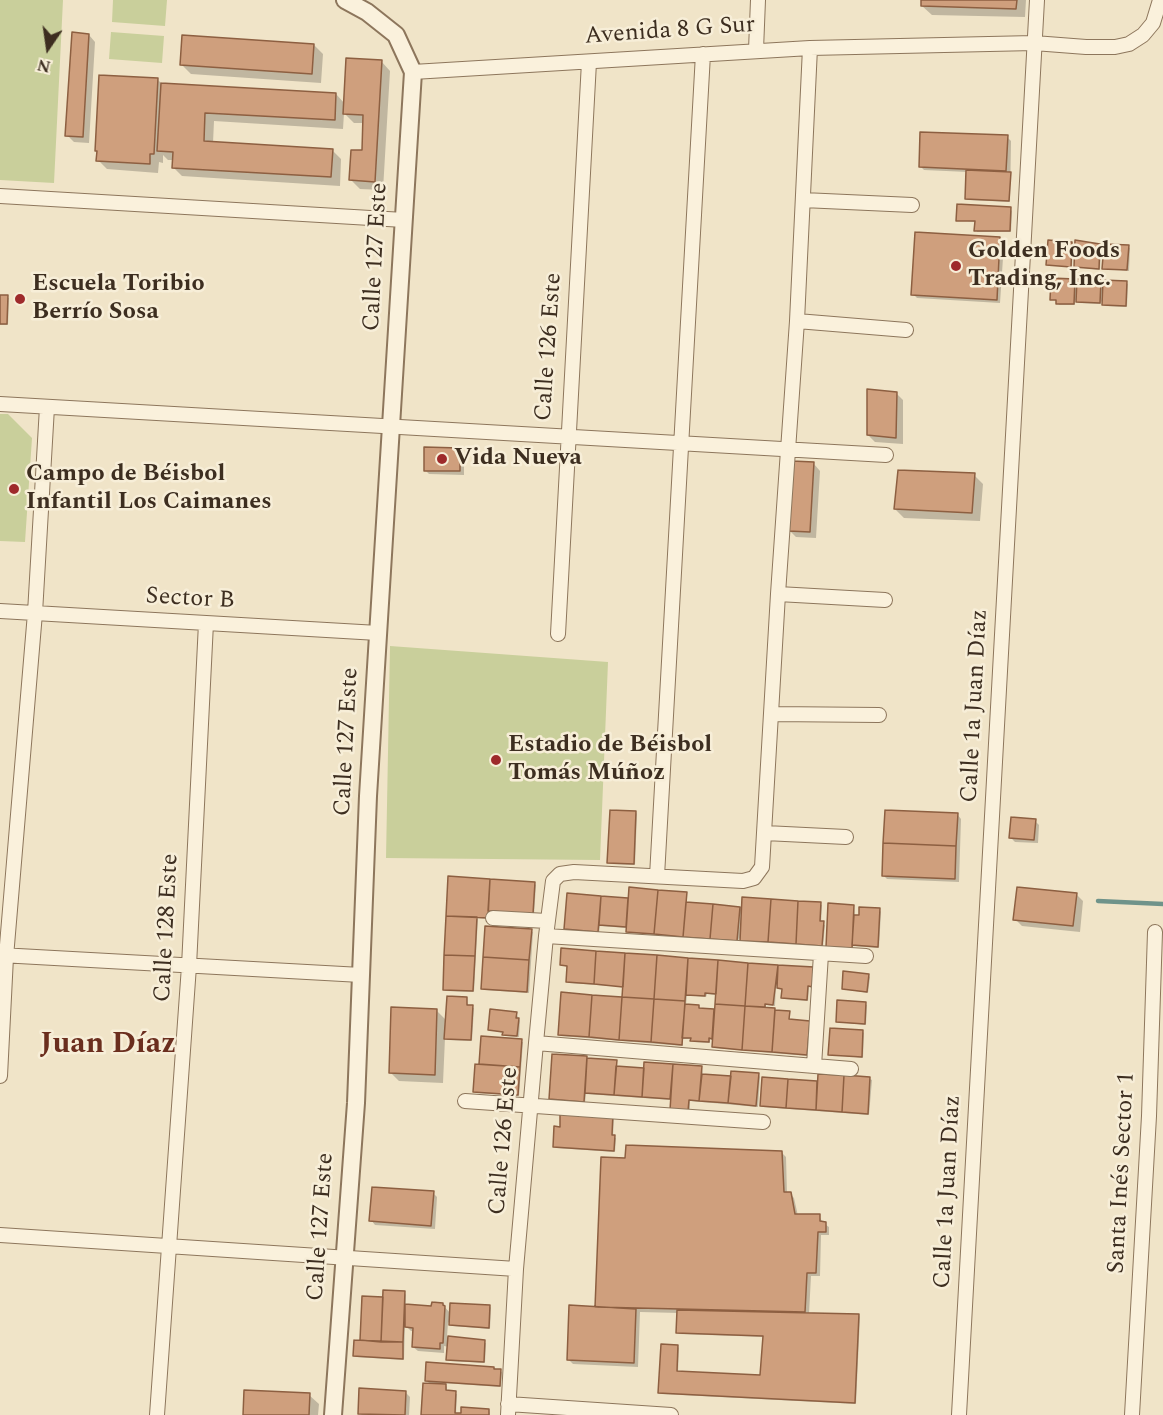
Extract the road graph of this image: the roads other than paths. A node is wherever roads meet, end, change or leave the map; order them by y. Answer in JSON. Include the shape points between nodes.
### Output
{"nodes":[{"id":1,"x":345,"y":0,"type":"edge"},
{"id":2,"x":758,"y":0,"type":"edge"},
{"id":3,"x":1037,"y":0,"type":"edge"},
{"id":4,"x":1160,"y":0,"type":"edge"},
{"id":5,"x":1160,"y":18,"type":"edge"},
{"id":6,"x":1034,"y":44,"type":"junction"},
{"id":7,"x":810,"y":48,"type":"junction"},
{"id":8,"x":756,"y":50,"type":"junction"},
{"id":9,"x":703,"y":54,"type":"junction"},
{"id":10,"x":589,"y":62,"type":"junction"},
{"id":11,"x":413,"y":72,"type":"junction"},
{"id":12,"x":0,"y":196,"type":"edge"},
{"id":13,"x":803,"y":200,"type":"junction"},
{"id":14,"x":912,"y":206,"type":"dead end"},
{"id":15,"x":404,"y":220,"type":"junction"},
{"id":16,"x":797,"y":321,"type":"junction"},
{"id":17,"x":906,"y":330,"type":"dead end"},
{"id":18,"x":0,"y":404,"type":"edge"},
{"id":19,"x":47,"y":407,"type":"junction"},
{"id":20,"x":391,"y":426,"type":"junction"},
{"id":21,"x":567,"y":438,"type":"junction"},
{"id":22,"x":680,"y":444,"type":"junction"},
{"id":23,"x":788,"y":448,"type":"junction"},
{"id":24,"x":886,"y":455,"type":"dead end"},
{"id":25,"x":778,"y":594,"type":"junction"},
{"id":26,"x":885,"y":600,"type":"dead end"},
{"id":27,"x":0,"y":611,"type":"edge"},
{"id":28,"x":35,"y":613,"type":"junction"},
{"id":29,"x":206,"y":623,"type":"junction"},
{"id":30,"x":378,"y":633,"type":"junction"},
{"id":31,"x":558,"y":634,"type":"dead end"},
{"id":32,"x":772,"y":714,"type":"junction"},
{"id":33,"x":879,"y":715,"type":"dead end"},
{"id":34,"x":765,"y":833,"type":"junction"},
{"id":35,"x":846,"y":837,"type":"dead end"},
{"id":36,"x":657,"y":876,"type":"junction"},
{"id":37,"x":493,"y":918,"type":"dead end"},
{"id":38,"x":546,"y":929,"type":"junction"},
{"id":39,"x":1155,"y":932,"type":"dead end"},
{"id":40,"x":821,"y":954,"type":"junction"},
{"id":41,"x":3,"y":956,"type":"edge"},
{"id":42,"x":866,"y":956,"type":"dead end"},
{"id":43,"x":189,"y":966,"type":"junction"},
{"id":44,"x":361,"y":975,"type":"junction"},
{"id":45,"x":536,"y":1043,"type":"junction"},
{"id":46,"x":814,"y":1066,"type":"junction"},
{"id":47,"x":851,"y":1070,"type":"dead end"},
{"id":48,"x":0,"y":1076,"type":"edge"},
{"id":49,"x":465,"y":1101,"type":"dead end"},
{"id":50,"x":531,"y":1106,"type":"junction"},
{"id":51,"x":763,"y":1122,"type":"dead end"},
{"id":52,"x":0,"y":1234,"type":"edge"},
{"id":53,"x":169,"y":1246,"type":"junction"},
{"id":54,"x":344,"y":1256,"type":"junction"},
{"id":55,"x":516,"y":1269,"type":"junction"},
{"id":56,"x":508,"y":1409,"type":"edge"},
{"id":57,"x":157,"y":1415,"type":"edge"},
{"id":58,"x":333,"y":1415,"type":"edge"},
{"id":59,"x":670,"y":1415,"type":"edge"},
{"id":60,"x":959,"y":1415,"type":"edge"},
{"id":61,"x":1132,"y":1415,"type":"edge"}],
"edges":[{"from":1,"to":11,"type":"street","via":[[396,35]]},
{"from":2,"to":8,"type":"street"},
{"from":3,"to":6,"type":"street","name":"Calle 1a Juan Díaz"},
{"from":4,"to":5,"type":"street"},
{"from":5,"to":6,"type":"street","name":"Avenida 8 G Sur","via":[[1129,45]]},
{"from":6,"to":7,"type":"street","name":"Avenida 8 G Sur"},
{"from":6,"to":60,"type":"street","name":"Calle 1a Juan Díaz"},
{"from":7,"to":8,"type":"street","name":"Avenida 8 G Sur"},
{"from":7,"to":13,"type":"street"},
{"from":8,"to":9,"type":"street","name":"Avenida 8 G Sur"},
{"from":9,"to":10,"type":"street","name":"Avenida 8 G Sur"},
{"from":9,"to":22,"type":"street"},
{"from":10,"to":11,"type":"street","name":"Avenida 8 G Sur"},
{"from":10,"to":21,"type":"street","name":"Calle 126 Este"},
{"from":11,"to":15,"type":"street","name":"Calle 127 Este"},
{"from":12,"to":15,"type":"street"},
{"from":13,"to":14,"type":"street"},
{"from":13,"to":16,"type":"street"},
{"from":15,"to":20,"type":"street","name":"Calle 127 Este"},
{"from":16,"to":17,"type":"street"},
{"from":16,"to":23,"type":"street"},
{"from":18,"to":19,"type":"street"},
{"from":19,"to":20,"type":"street"},
{"from":19,"to":28,"type":"street"},
{"from":20,"to":21,"type":"street"},
{"from":20,"to":30,"type":"street","name":"Calle 127 Este"},
{"from":21,"to":22,"type":"street"},
{"from":21,"to":31,"type":"street","name":"Calle 126 Este"},
{"from":22,"to":23,"type":"street"},
{"from":22,"to":36,"type":"street"},
{"from":23,"to":24,"type":"street"},
{"from":23,"to":25,"type":"street"},
{"from":25,"to":26,"type":"street"},
{"from":25,"to":32,"type":"street"},
{"from":27,"to":28,"type":"street","name":"Sector B"},
{"from":28,"to":29,"type":"street","name":"Sector B"},
{"from":28,"to":41,"type":"street"},
{"from":29,"to":30,"type":"street","name":"Sector B"},
{"from":29,"to":43,"type":"street","name":"Calle 128 Este"},
{"from":30,"to":44,"type":"street","name":"Calle 127 Este"},
{"from":32,"to":33,"type":"street"},
{"from":32,"to":34,"type":"street"},
{"from":34,"to":35,"type":"street"},
{"from":34,"to":36,"type":"street","via":[[762,867],[754,878],[742,881]]},
{"from":36,"to":38,"type":"street","name":"Calle 126 Este","via":[[560,874],[554,881]]},
{"from":37,"to":38,"type":"street"},
{"from":38,"to":40,"type":"street"},
{"from":38,"to":45,"type":"street","name":"Calle 126 Este"},
{"from":39,"to":61,"type":"street","name":"Santa Inés Sector 1"},
{"from":40,"to":42,"type":"street"},
{"from":40,"to":46,"type":"street"},
{"from":41,"to":43,"type":"street"},
{"from":41,"to":48,"type":"street"},
{"from":43,"to":44,"type":"street"},
{"from":43,"to":53,"type":"street","name":"Calle 128 Este"},
{"from":44,"to":54,"type":"street","name":"Calle 127 Este"},
{"from":45,"to":46,"type":"street"},
{"from":45,"to":50,"type":"street","name":"Calle 126 Este"},
{"from":46,"to":47,"type":"street"},
{"from":49,"to":50,"type":"street"},
{"from":50,"to":51,"type":"street"},
{"from":50,"to":55,"type":"street","name":"Calle 126 Este"},
{"from":52,"to":53,"type":"street"},
{"from":53,"to":54,"type":"street"},
{"from":53,"to":57,"type":"street","name":"Calle 128 Este"},
{"from":54,"to":55,"type":"street"},
{"from":54,"to":58,"type":"street","name":"Calle 127 Este"},
{"from":55,"to":56,"type":"street","name":"Calle 126 Este"},
{"from":56,"to":59,"type":"street"}]}
